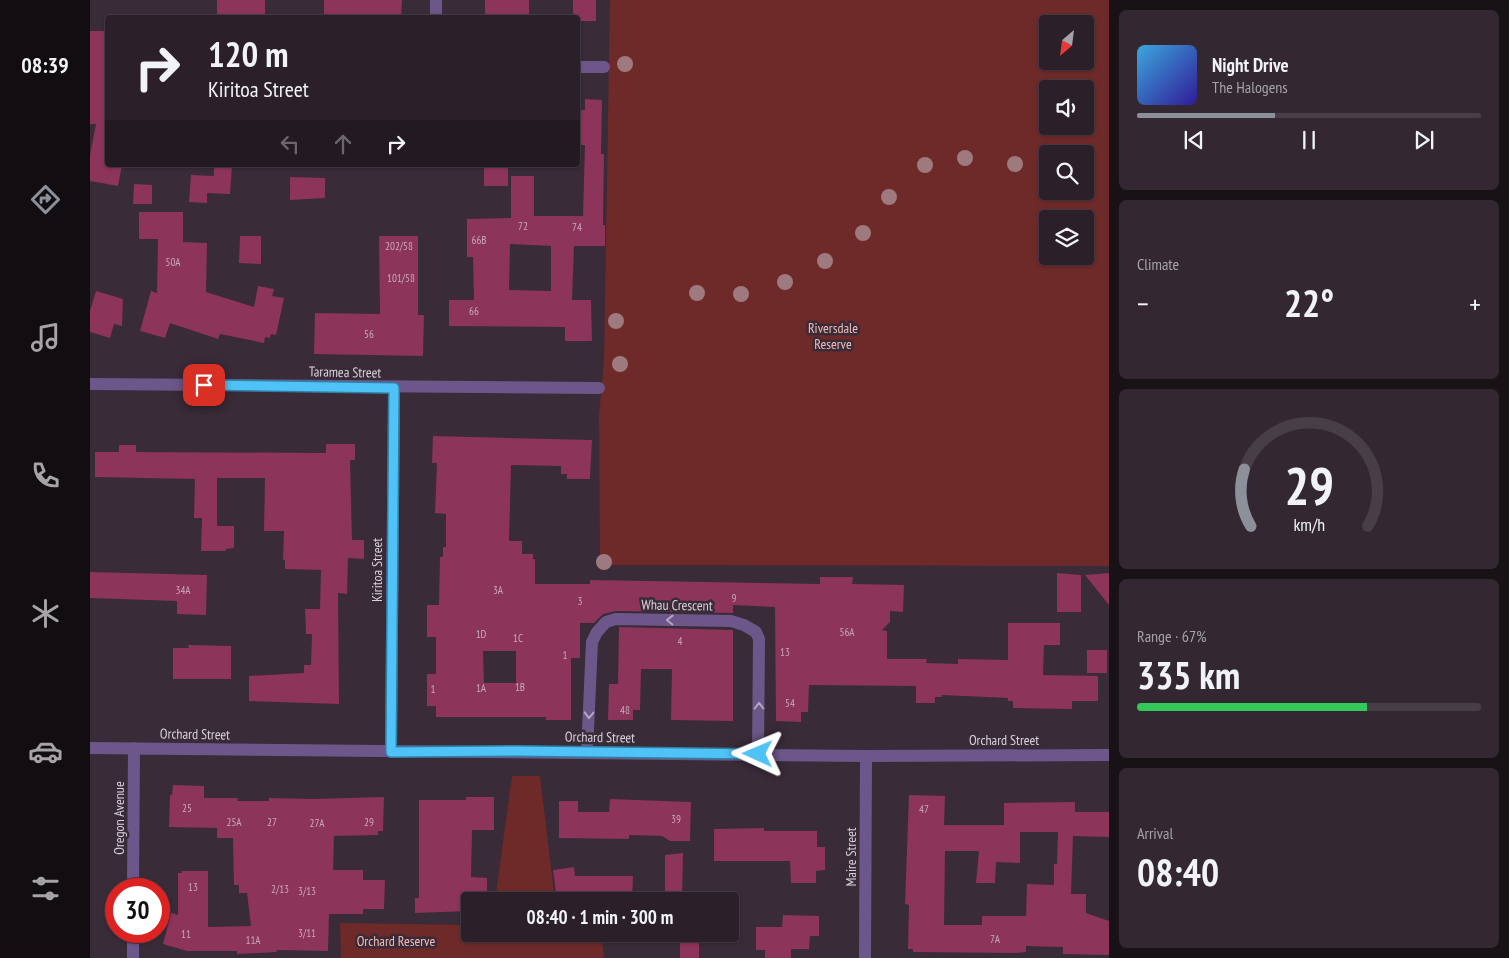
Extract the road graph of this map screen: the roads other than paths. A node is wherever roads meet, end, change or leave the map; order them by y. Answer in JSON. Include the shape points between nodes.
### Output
{"nodes":[{"id":1,"x":436,"y":0,"type":"edge"},
{"id":2,"x":436,"y":15,"type":"edge"},
{"id":3,"x":580,"y":67,"type":"edge"},
{"id":4,"x":604,"y":67,"type":"dead end"},
{"id":5,"x":90,"y":384,"type":"edge"},
{"id":6,"x":394,"y":388,"type":"junction"},
{"id":7,"x":599,"y":388,"type":"dead end"},
{"id":8,"x":90,"y":748,"type":"edge"},
{"id":9,"x":134,"y":748,"type":"junction"},
{"id":10,"x":391,"y":752,"type":"junction"},
{"id":11,"x":588,"y":752,"type":"junction"},
{"id":12,"x":758,"y":754,"type":"junction"},
{"id":13,"x":1109,"y":755,"type":"edge"},
{"id":14,"x":866,"y":756,"type":"junction"},
{"id":15,"x":133,"y":878,"type":"edge"},
{"id":16,"x":133,"y":943,"type":"edge"},
{"id":17,"x":133,"y":958,"type":"edge"},
{"id":18,"x":865,"y":958,"type":"edge"}],
"edges":[{"from":1,"to":2,"type":"street"},
{"from":3,"to":4,"type":"street"},
{"from":5,"to":6,"type":"street","name":"Taramea Street"},
{"from":6,"to":7,"type":"street","name":"Taramea Street"},
{"from":6,"to":10,"type":"street","name":"Kiritoa Street"},
{"from":8,"to":9,"type":"street","name":"Orchard Street"},
{"from":9,"to":10,"type":"street","name":"Orchard Street"},
{"from":9,"to":15,"type":"street","name":"Oregon Avenue"},
{"from":10,"to":11,"type":"street","name":"Orchard Street"},
{"from":11,"to":12,"type":"street","name":"Orchard Street"},
{"from":12,"to":11,"type":"street","name":"Whau Crescent","one_way":true,"via":[[759,639],[756,632],[731,621],[616,619],[606,622],[592,642]]},
{"from":12,"to":14,"type":"street","name":"Orchard Street"},
{"from":13,"to":14,"type":"street","name":"Orchard Street"},
{"from":14,"to":18,"type":"street","name":"Maire Street"},
{"from":16,"to":17,"type":"street"}]}
